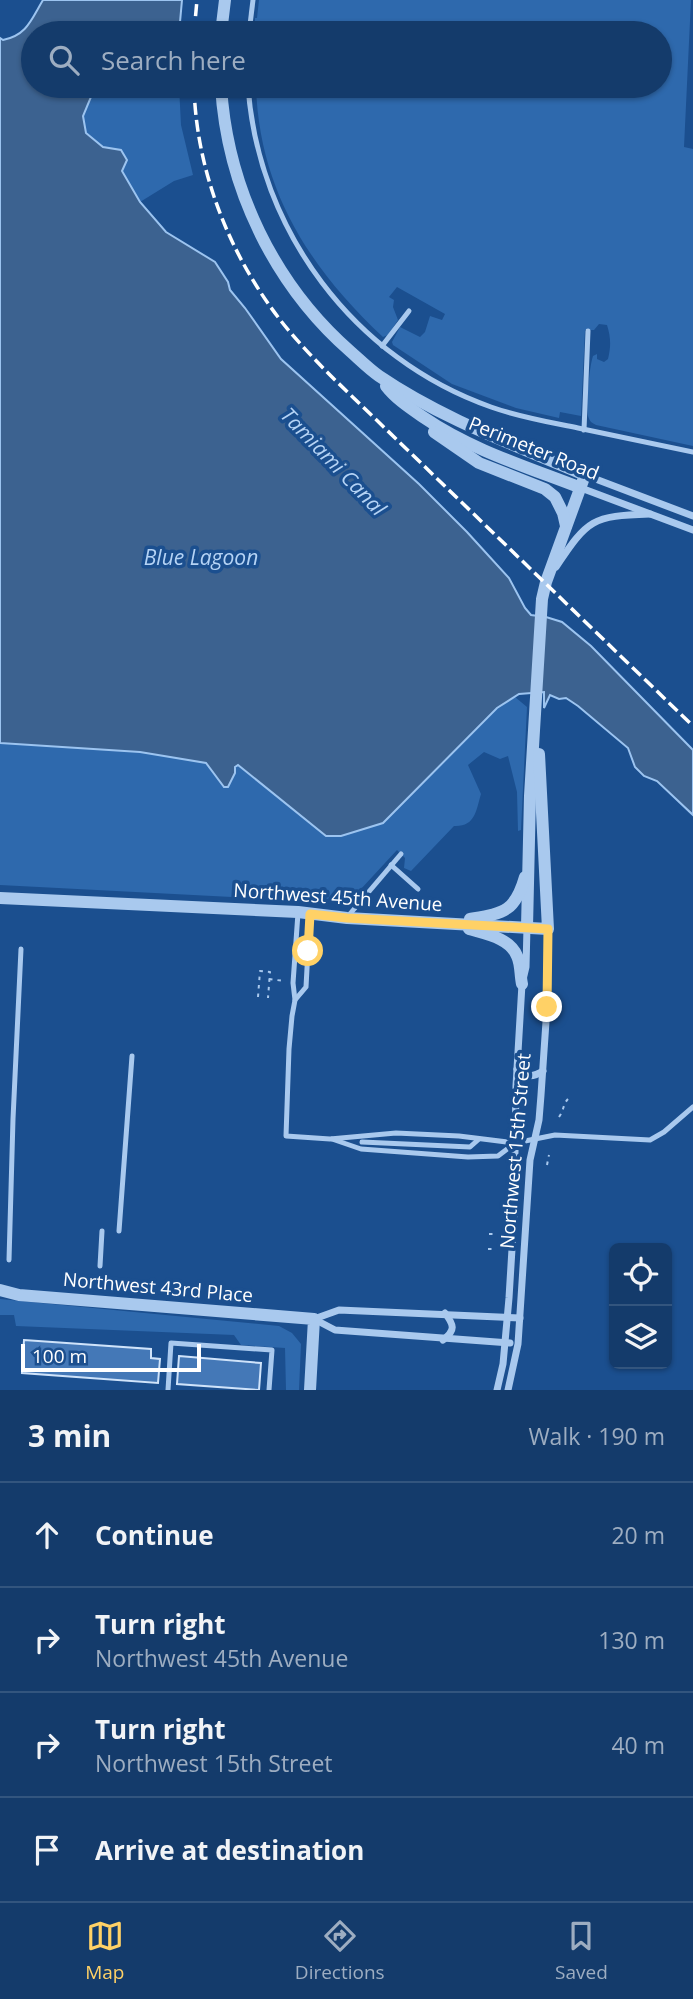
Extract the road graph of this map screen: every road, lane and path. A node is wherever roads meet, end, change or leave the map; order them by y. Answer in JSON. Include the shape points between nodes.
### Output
{"nodes":[{"id":1,"x":225,"y":0,"type":"edge"},
{"id":2,"x":253,"y":0,"type":"edge"},
{"id":3,"x":222,"y":21,"type":"edge"},
{"id":4,"x":250,"y":21,"type":"edge"},
{"id":5,"x":221,"y":98,"type":"edge"},
{"id":6,"x":250,"y":98,"type":"edge"},
{"id":7,"x":410,"y":311,"type":"dead end"},
{"id":8,"x":588,"y":331,"type":"dead end"},
{"id":9,"x":382,"y":346,"type":"junction"},
{"id":10,"x":377,"y":375,"type":"junction"},
{"id":11,"x":405,"y":404,"type":"junction"},
{"id":12,"x":584,"y":430,"type":"junction"},
{"id":13,"x":693,"y":452,"type":"edge"},
{"id":14,"x":586,"y":475,"type":"junction"},
{"id":15,"x":581,"y":488,"type":"junction"},
{"id":16,"x":650,"y":514,"type":"junction"},
{"id":17,"x":693,"y":516,"type":"edge"},
{"id":18,"x":566,"y":526,"type":"junction"},
{"id":19,"x":693,"y":530,"type":"edge"},
{"id":20,"x":545,"y":582,"type":"junction"},
{"id":21,"x":536,"y":705,"type":"junction"},
{"id":22,"x":401,"y":854,"type":"dead end"},
{"id":23,"x":529,"y":860,"type":"junction"},
{"id":24,"x":391,"y":865,"type":"junction"},
{"id":25,"x":418,"y":889,"type":"dead end"},
{"id":26,"x":0,"y":898,"type":"edge"},
{"id":27,"x":304,"y":913,"type":"junction"},
{"id":28,"x":347,"y":918,"type":"junction"},
{"id":29,"x":448,"y":923,"type":"junction"},
{"id":30,"x":527,"y":927,"type":"junction"},
{"id":31,"x":548,"y":929,"type":"junction"},
{"id":32,"x":21,"y":949,"type":"dead end"},
{"id":33,"x":270,"y":979,"type":"junction"},
{"id":34,"x":283,"y":981,"type":"dead end"},
{"id":35,"x":522,"y":984,"type":"junction"},
{"id":36,"x":258,"y":997,"type":"dead end"},
{"id":37,"x":268,"y":998,"type":"dead end"},
{"id":38,"x":295,"y":1000,"type":"junction"},
{"id":39,"x":132,"y":1055,"type":"dead end"},
{"id":40,"x":517,"y":1069,"type":"junction"},
{"id":41,"x":543,"y":1071,"type":"junction"},
{"id":42,"x":568,"y":1099,"type":"dead end"},
{"id":43,"x":693,"y":1107,"type":"edge"},
{"id":44,"x":559,"y":1117,"type":"dead end"},
{"id":45,"x":330,"y":1139,"type":"junction"},
{"id":46,"x":479,"y":1139,"type":"junction"},
{"id":47,"x":535,"y":1139,"type":"junction"},
{"id":48,"x":362,"y":1142,"type":"dead end"},
{"id":49,"x":514,"y":1143,"type":"junction"},
{"id":50,"x":549,"y":1155,"type":"dead end"},
{"id":51,"x":547,"y":1165,"type":"dead end"},
{"id":52,"x":102,"y":1231,"type":"dead end"},
{"id":53,"x":120,"y":1231,"type":"dead end"},
{"id":54,"x":489,"y":1234,"type":"dead end"},
{"id":55,"x":494,"y":1234,"type":"dead end"},
{"id":56,"x":488,"y":1249,"type":"dead end"},
{"id":57,"x":493,"y":1249,"type":"dead end"},
{"id":58,"x":9,"y":1260,"type":"dead end"},
{"id":59,"x":100,"y":1266,"type":"dead end"},
{"id":60,"x":0,"y":1290,"type":"edge"},
{"id":61,"x":445,"y":1313,"type":"junction"},
{"id":62,"x":508,"y":1317,"type":"junction"},
{"id":63,"x":520,"y":1318,"type":"junction"},
{"id":64,"x":314,"y":1319,"type":"junction"},
{"id":65,"x":443,"y":1340,"type":"junction"},
{"id":66,"x":505,"y":1343,"type":"junction"},
{"id":67,"x":518,"y":1344,"type":"junction"},
{"id":68,"x":168,"y":1390,"type":"edge"},
{"id":69,"x":269,"y":1390,"type":"edge"},
{"id":70,"x":310,"y":1390,"type":"edge"},
{"id":71,"x":497,"y":1390,"type":"edge"},
{"id":72,"x":508,"y":1390,"type":"edge"}],
"edges":[{"from":1,"to":3,"type":"street"},
{"from":2,"to":4,"type":"lane"},
{"from":5,"to":10,"type":"street","name":"Perimeter Road","via":[[232,159],[275,262],[330,334]]},
{"from":6,"to":9,"type":"lane","via":[[261,161],[290,234],[334,298]]},
{"from":7,"to":9,"type":"lane"},
{"from":8,"to":12,"type":"lane"},
{"from":9,"to":12,"type":"lane","via":[[431,379],[472,399],[516,415]]},
{"from":10,"to":11,"type":"street","name":"Perimeter Road"},
{"from":10,"to":14,"type":"street","name":"Perimeter Road","via":[[459,422]]},
{"from":11,"to":15,"type":"street","name":"Perimeter Road","via":[[460,439]]},
{"from":11,"to":18,"type":"street","via":[[460,452],[545,489],[555,497]]},
{"from":12,"to":13,"type":"lane"},
{"from":14,"to":15,"type":"street","name":"Northwest 15th Street"},
{"from":14,"to":17,"type":"street","name":"Perimeter Road"},
{"from":15,"to":16,"type":"street","name":"Perimeter Road"},
{"from":15,"to":18,"type":"street","name":"Northwest 15th Street"},
{"from":16,"to":19,"type":"street","name":"Perimeter Road"},
{"from":16,"to":20,"type":"street","via":[[606,517],[587,527]]},
{"from":18,"to":20,"type":"street","name":"Northwest 15th Street"},
{"from":20,"to":21,"type":"street","name":"Northwest 15th Street"},
{"from":21,"to":23,"type":"street","name":"Northwest 15th Street"},
{"from":21,"to":31,"type":"street","name":"Northwest 15th Street"},
{"from":22,"to":24,"type":"lane"},
{"from":23,"to":29,"type":"street","via":[[519,895],[509,907]]},
{"from":23,"to":30,"type":"street","name":"Northwest 15th Street"},
{"from":24,"to":25,"type":"lane"},
{"from":24,"to":28,"type":"lane"},
{"from":26,"to":27,"type":"street","name":"Northwest 45th Avenue"},
{"from":27,"to":28,"type":"street","name":"Northwest 45th Avenue"},
{"from":27,"to":38,"type":"lane","via":[[293,983]]},
{"from":27,"to":38,"type":"lane","via":[[306,987]]},
{"from":28,"to":29,"type":"street","name":"Northwest 45th Avenue"},
{"from":29,"to":30,"type":"street","name":"Northwest 45th Avenue"},
{"from":29,"to":35,"type":"street","via":[[508,944],[519,960]]},
{"from":30,"to":31,"type":"street","name":"Northwest 45th Avenue"},
{"from":30,"to":35,"type":"street","name":"Northwest 15th Street"},
{"from":31,"to":41,"type":"street","name":"Northwest 15th Street"},
{"from":32,"to":58,"type":"lane"},
{"from":33,"to":34,"type":"path"},
{"from":33,"to":36,"type":"path","via":[[270,972],[260,971]]},
{"from":33,"to":37,"type":"path"},
{"from":35,"to":40,"type":"street","name":"Northwest 15th Street"},
{"from":38,"to":45,"type":"lane","via":[[286,1136]]},
{"from":39,"to":53,"type":"lane"},
{"from":40,"to":41,"type":"street","via":[[529,1076]]},
{"from":40,"to":49,"type":"street","name":"Northwest 15th Street"},
{"from":41,"to":47,"type":"street","name":"Northwest 15th Street"},
{"from":42,"to":44,"type":"path"},
{"from":43,"to":47,"type":"lane","via":[[650,1140],[555,1135]]},
{"from":45,"to":46,"type":"lane","via":[[396,1133]]},
{"from":45,"to":49,"type":"lane","via":[[361,1149],[468,1157],[498,1156]]},
{"from":46,"to":48,"type":"lane","via":[[470,1147]]},
{"from":46,"to":49,"type":"lane"},
{"from":47,"to":49,"type":"lane"},
{"from":47,"to":63,"type":"street","name":"Northwest 15th Street"},
{"from":49,"to":62,"type":"street","name":"Northwest 15th Street"},
{"from":50,"to":51,"type":"path"},
{"from":52,"to":59,"type":"lane"},
{"from":54,"to":55,"type":"path"},
{"from":56,"to":57,"type":"path"},
{"from":60,"to":64,"type":"street","name":"Northwest 43rd Place"},
{"from":61,"to":62,"type":"street","name":"Northwest 43rd Place"},
{"from":61,"to":64,"type":"street","name":"Northwest 43rd Place","via":[[339,1310]]},
{"from":61,"to":65,"type":"street","via":[[453,1324],[451,1334]]},
{"from":62,"to":63,"type":"street","name":"Northwest 43rd Place"},
{"from":62,"to":66,"type":"street","name":"Northwest 15th Street"},
{"from":63,"to":67,"type":"street","name":"Northwest 15th Street"},
{"from":64,"to":65,"type":"street","name":"Northwest 43rd Place","via":[[335,1330]]},
{"from":64,"to":70,"type":"street"},
{"from":65,"to":66,"type":"street","name":"Northwest 43rd Place"},
{"from":66,"to":67,"type":"street","name":"Northwest 43rd Place"},
{"from":66,"to":71,"type":"street","name":"Northwest 15th Street"},
{"from":67,"to":72,"type":"street","name":"Northwest 15th Street"},
{"from":68,"to":69,"type":"lane","via":[[170,1343],[272,1350]]}]}
